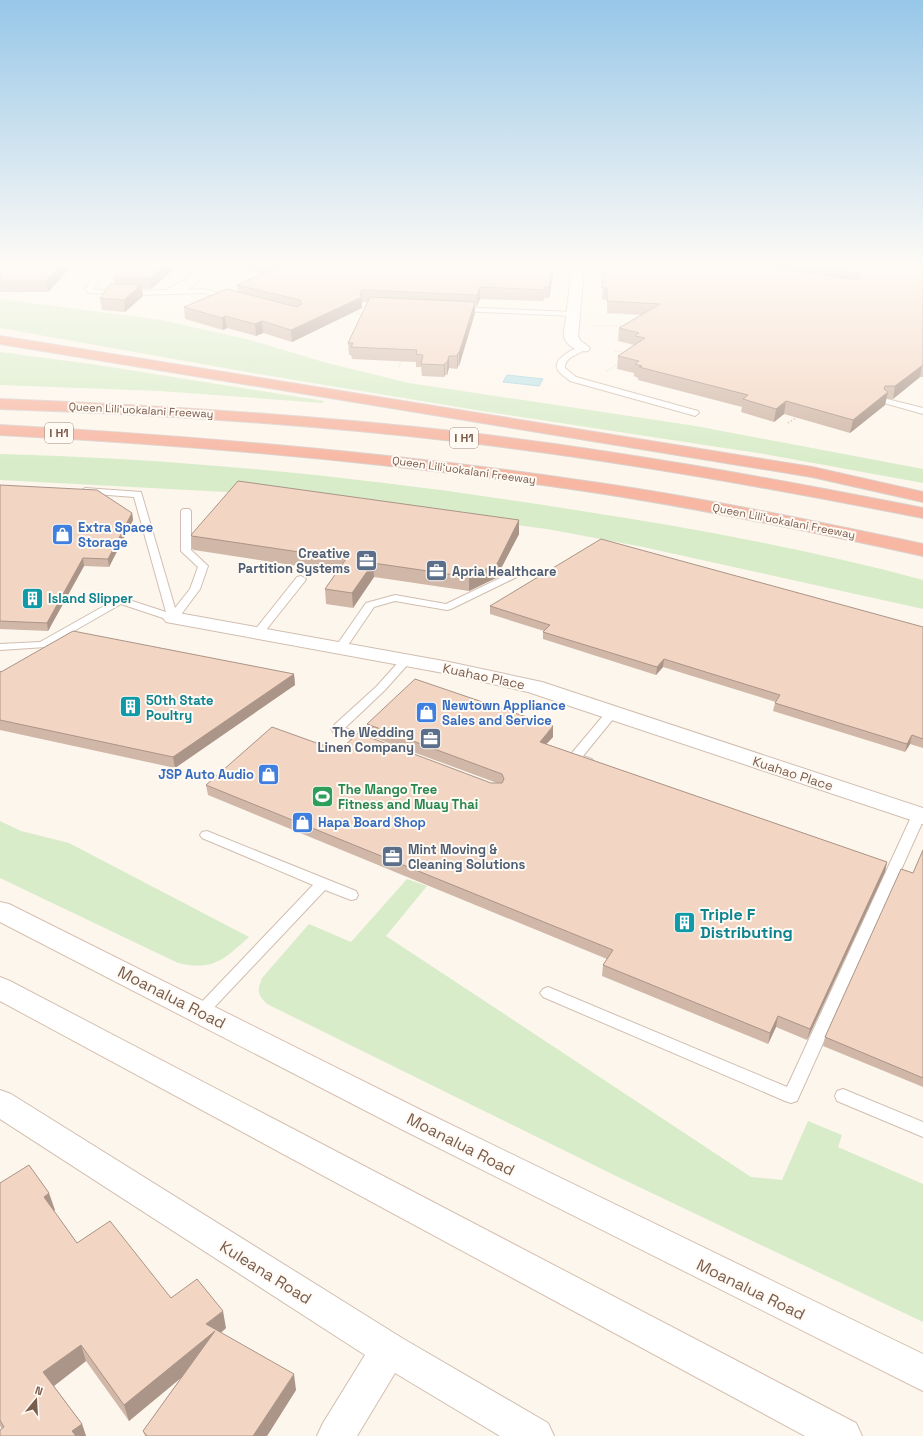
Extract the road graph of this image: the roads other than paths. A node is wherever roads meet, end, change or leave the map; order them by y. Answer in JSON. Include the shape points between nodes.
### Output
{"nodes":[{"id":1,"x":571,"y":331,"type":"edge"},
{"id":2,"x":0,"y":340,"type":"edge"},
{"id":3,"x":583,"y":348,"type":"joint"},
{"id":4,"x":887,"y":401,"type":"edge"},
{"id":5,"x":0,"y":404,"type":"edge"},
{"id":6,"x":923,"y":411,"type":"edge"},
{"id":7,"x":695,"y":413,"type":"dead end"},
{"id":8,"x":0,"y":430,"type":"edge"},
{"id":9,"x":118,"y":435,"type":"junction"},
{"id":10,"x":0,"y":438,"type":"edge"},
{"id":11,"x":77,"y":490,"type":"edge"},
{"id":12,"x":923,"y":497,"type":"edge"},
{"id":13,"x":186,"y":511,"type":"dead end"},
{"id":14,"x":923,"y":513,"type":"edge"},
{"id":15,"x":923,"y":550,"type":"edge"},
{"id":16,"x":518,"y":572,"type":"dead end"},
{"id":17,"x":301,"y":579,"type":"dead end"},
{"id":18,"x":173,"y":618,"type":"junction"},
{"id":19,"x":258,"y":634,"type":"junction"},
{"id":20,"x":0,"y":647,"type":"edge"},
{"id":21,"x":340,"y":648,"type":"junction"},
{"id":22,"x":406,"y":660,"type":"junction"},
{"id":23,"x":612,"y":713,"type":"junction"},
{"id":24,"x":380,"y":746,"type":"edge"},
{"id":25,"x":598,"y":765,"type":"edge"},
{"id":26,"x":921,"y":815,"type":"edge"},
{"id":27,"x":207,"y":835,"type":"dead end"},
{"id":28,"x":880,"y":864,"type":"edge"},
{"id":29,"x":895,"y":869,"type":"junction"},
{"id":30,"x":323,"y":883,"type":"junction"},
{"id":31,"x":351,"y":895,"type":"dead end"},
{"id":32,"x":0,"y":911,"type":"edge"},
{"id":33,"x":0,"y":988,"type":"edge"},
{"id":34,"x":548,"y":993,"type":"dead end"},
{"id":35,"x":201,"y":1012,"type":"junction"},
{"id":36,"x":843,"y":1096,"type":"dead end"},
{"id":37,"x":0,"y":1103,"type":"edge"},
{"id":38,"x":923,"y":1130,"type":"edge"},
{"id":39,"x":389,"y":1350,"type":"junction"},
{"id":40,"x":923,"y":1373,"type":"edge"},
{"id":41,"x":336,"y":1436,"type":"edge"},
{"id":42,"x":535,"y":1436,"type":"edge"},
{"id":43,"x":842,"y":1436,"type":"edge"}],
"edges":[{"from":1,"to":3,"type":"street","via":[[574,342]]},
{"from":2,"to":12,"type":"highway","via":[[812,472]]},
{"from":3,"to":7,"type":"lane","via":[[562,361],[562,369],[573,379]]},
{"from":4,"to":6,"type":"lane"},
{"from":5,"to":14,"type":"highway","name":"Queen Liliʻuokalani Freeway","number":"I H1","via":[[246,416],[457,437],[779,484]]},
{"from":8,"to":9,"type":"highway","name":"Queen Liliʻuokalani Freeway","number":"I H1"},
{"from":9,"to":10,"type":"highway"},
{"from":9,"to":15,"type":"highway","name":"Queen Liliʻuokalani Freeway","number":"I H1","via":[[293,449],[522,477],[704,505]]},
{"from":11,"to":18,"type":"lane","via":[[138,494]]},
{"from":13,"to":18,"type":"lane","via":[[186,551],[203,566],[195,589]]},
{"from":16,"to":21,"type":"lane","via":[[447,607],[394,598],[370,605]]},
{"from":17,"to":19,"type":"lane"},
{"from":18,"to":19,"type":"street","name":"Kuahao Place"},
{"from":18,"to":20,"type":"lane","via":[[120,600],[42,645]]},
{"from":19,"to":21,"type":"street","name":"Kuahao Place"},
{"from":21,"to":22,"type":"street","name":"Kuahao Place"},
{"from":22,"to":23,"type":"street","name":"Kuahao Place","via":[[534,687]]},
{"from":22,"to":24,"type":"lane","via":[[381,688],[336,729]]},
{"from":23,"to":25,"type":"lane","via":[[575,757]]},
{"from":23,"to":26,"type":"street","name":"Kuahao Place"},
{"from":26,"to":29,"type":"lane"},
{"from":27,"to":30,"type":"lane"},
{"from":28,"to":29,"type":"lane"},
{"from":29,"to":34,"type":"lane","via":[[791,1096]]},
{"from":30,"to":31,"type":"lane"},
{"from":30,"to":35,"type":"lane"},
{"from":32,"to":35,"type":"street","name":"Moanalua Road"},
{"from":33,"to":43,"type":"street"},
{"from":35,"to":40,"type":"street","name":"Moanalua Road","via":[[426,1127]]},
{"from":36,"to":38,"type":"lane"},
{"from":37,"to":39,"type":"street","name":"Kuleana Road"},
{"from":39,"to":41,"type":"street"},
{"from":39,"to":42,"type":"street","name":"Kuleana Road"}]}
